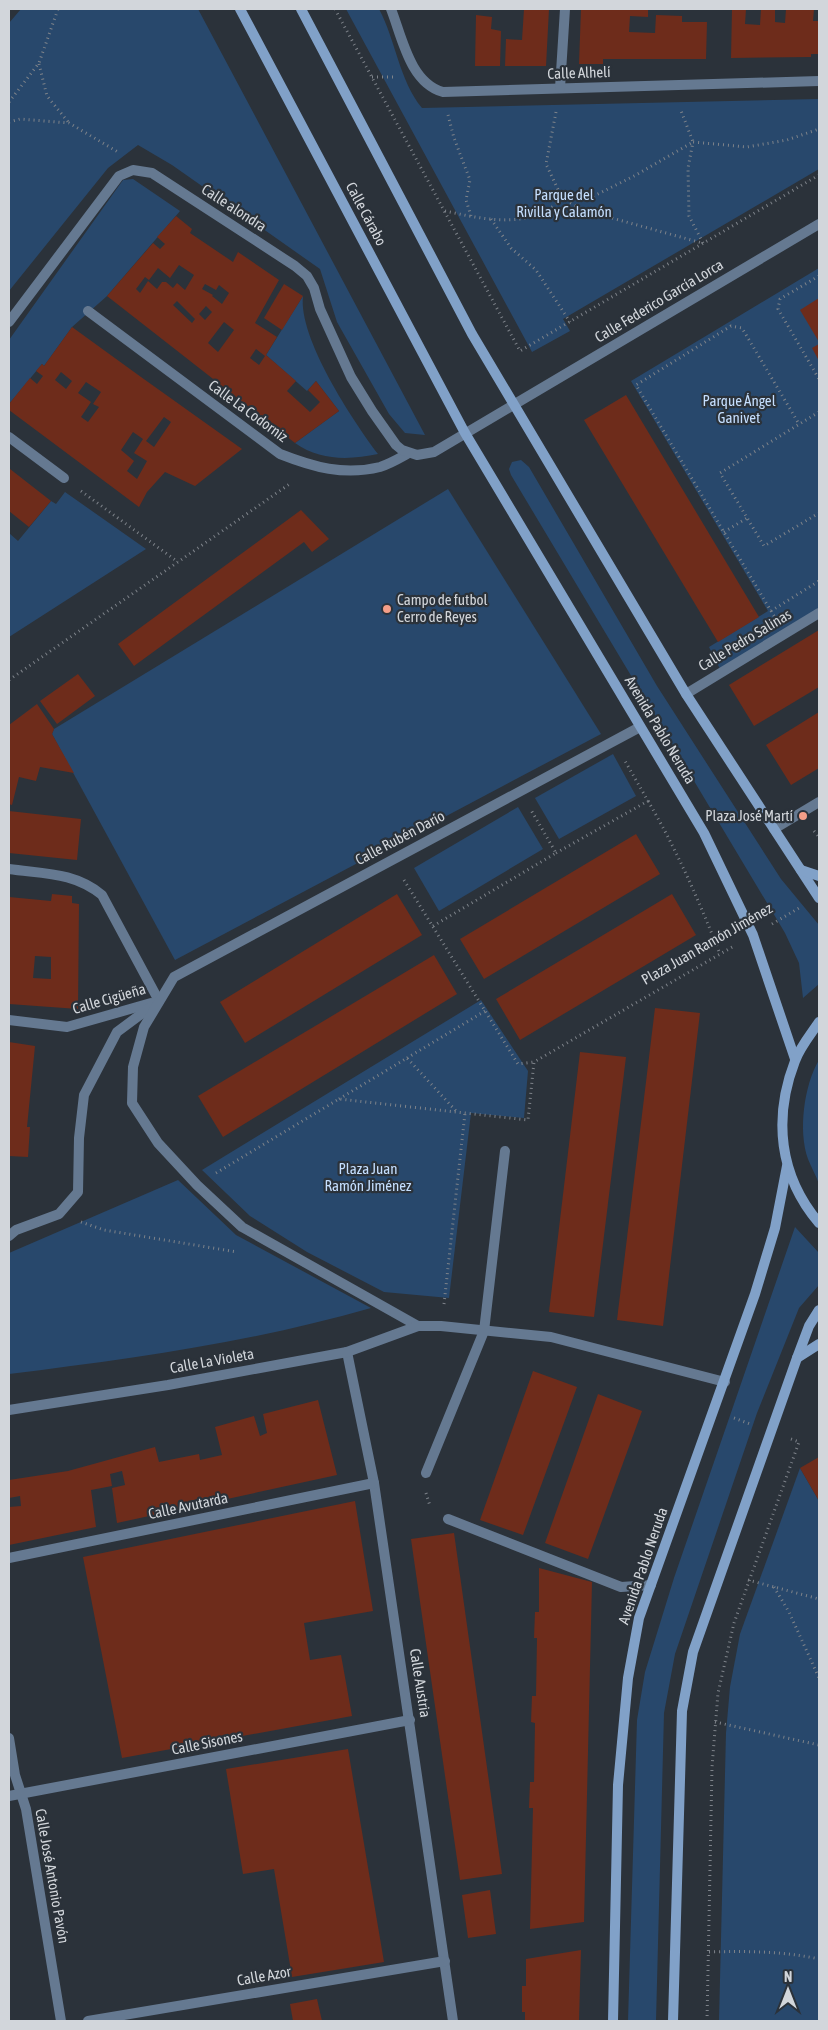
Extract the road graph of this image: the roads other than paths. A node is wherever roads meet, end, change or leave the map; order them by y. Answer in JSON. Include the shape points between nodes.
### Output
{"nodes":[{"id":1,"x":240,"y":9,"type":"edge"},
{"id":2,"x":301,"y":9,"type":"edge"},
{"id":3,"x":391,"y":9,"type":"edge"},
{"id":4,"x":564,"y":9,"type":"edge"},
{"id":5,"x":819,"y":81,"type":"edge"},
{"id":6,"x":560,"y":88,"type":"junction"},
{"id":7,"x":819,"y":224,"type":"edge"},
{"id":8,"x":88,"y":311,"type":"dead end"},
{"id":9,"x":9,"y":322,"type":"edge"},
{"id":10,"x":514,"y":405,"type":"junction"},
{"id":11,"x":465,"y":433,"type":"junction"},
{"id":12,"x":9,"y":437,"type":"edge"},
{"id":13,"x":409,"y":453,"type":"junction"},
{"id":14,"x":64,"y":478,"type":"road end"},
{"id":15,"x":819,"y":613,"type":"edge"},
{"id":16,"x":686,"y":694,"type":"junction"},
{"id":17,"x":640,"y":726,"type":"junction"},
{"id":18,"x":819,"y":802,"type":"edge"},
{"id":19,"x":774,"y":829,"type":"junction"},
{"id":20,"x":9,"y":870,"type":"edge"},
{"id":21,"x":801,"y":870,"type":"junction"},
{"id":22,"x":819,"y":876,"type":"edge"},
{"id":23,"x":819,"y":898,"type":"edge"},
{"id":24,"x":159,"y":1001,"type":"junction"},
{"id":25,"x":9,"y":1020,"type":"edge"},
{"id":26,"x":819,"y":1022,"type":"edge"},
{"id":27,"x":795,"y":1059,"type":"junction"},
{"id":28,"x":505,"y":1151,"type":"dead end"},
{"id":29,"x":787,"y":1166,"type":"junction"},
{"id":30,"x":819,"y":1223,"type":"edge"},
{"id":31,"x":9,"y":1236,"type":"edge"},
{"id":32,"x":819,"y":1310,"type":"edge"},
{"id":33,"x":418,"y":1326,"type":"junction"},
{"id":34,"x":484,"y":1331,"type":"junction"},
{"id":35,"x":819,"y":1344,"type":"edge"},
{"id":36,"x":347,"y":1352,"type":"junction"},
{"id":37,"x":797,"y":1358,"type":"junction"},
{"id":38,"x":725,"y":1382,"type":"junction"},
{"id":39,"x":9,"y":1410,"type":"edge"},
{"id":40,"x":426,"y":1473,"type":"road end"},
{"id":41,"x":374,"y":1483,"type":"junction"},
{"id":42,"x":448,"y":1519,"type":"road end"},
{"id":43,"x":9,"y":1558,"type":"edge"},
{"id":44,"x":651,"y":1585,"type":"junction"},
{"id":45,"x":410,"y":1720,"type":"junction"},
{"id":46,"x":9,"y":1738,"type":"edge"},
{"id":47,"x":21,"y":1793,"type":"junction"},
{"id":48,"x":9,"y":1796,"type":"edge"},
{"id":49,"x":445,"y":1961,"type":"junction"},
{"id":50,"x":60,"y":2021,"type":"edge"},
{"id":51,"x":88,"y":2021,"type":"edge"},
{"id":52,"x":453,"y":2021,"type":"edge"},
{"id":53,"x":613,"y":2021,"type":"edge"},
{"id":54,"x":673,"y":2021,"type":"edge"}],
"edges":[{"from":1,"to":11,"type":"main road","name":"Calle Cárabo"},
{"from":2,"to":10,"type":"main road","via":[[472,334]]},
{"from":3,"to":6,"type":"street","name":"Calle Alhelí","via":[[420,77],[432,89],[443,92]]},
{"from":4,"to":6,"type":"street"},
{"from":5,"to":6,"type":"street","name":"Calle Alhelí"},
{"from":7,"to":10,"type":"street","name":"Calle Federico García Lorca"},
{"from":8,"to":13,"type":"street","name":"Calle La Codorniz","via":[[280,454],[314,467],[349,470],[381,467]]},
{"from":9,"to":13,"type":"street","name":"Calle alondra","via":[[118,176],[133,170],[152,172],[307,276],[352,377],[391,438]]},
{"from":10,"to":11,"type":"street","name":"Calle Federico García Lorca"},
{"from":10,"to":16,"type":"main road"},
{"from":11,"to":13,"type":"street","name":"Calle La Codorniz","via":[[434,452]]},
{"from":11,"to":17,"type":"main road","name":"Avenida Pablo Neruda"},
{"from":12,"to":14,"type":"street"},
{"from":15,"to":16,"type":"street","name":"Calle Pedro Salinas"},
{"from":16,"to":19,"type":"main road"},
{"from":17,"to":24,"type":"street","name":"Calle Rubén Darío","via":[[174,977]]},
{"from":17,"to":27,"type":"main road","name":"Avenida Pablo Neruda","via":[[704,833],[753,935]]},
{"from":18,"to":19,"type":"street"},
{"from":19,"to":21,"type":"main road"},
{"from":20,"to":24,"type":"street","via":[[72,877],[102,895]]},
{"from":21,"to":22,"type":"main road"},
{"from":21,"to":23,"type":"main road"},
{"from":24,"to":25,"type":"street","name":"Calle Cigüeña","via":[[67,1027]]},
{"from":24,"to":31,"type":"street","via":[[117,1032],[84,1095],[78,1192],[59,1214],[16,1230]]},
{"from":24,"to":33,"type":"street","via":[[144,1027],[133,1067],[132,1103],[158,1143],[242,1227]]},
{"from":26,"to":27,"type":"main road"},
{"from":27,"to":29,"type":"main road","via":[[783,1103],[782,1138]]},
{"from":28,"to":34,"type":"street"},
{"from":29,"to":30,"type":"main road","via":[[804,1205]]},
{"from":29,"to":38,"type":"main road","name":"Avenida Pablo Neruda","via":[[775,1228]]},
{"from":32,"to":37,"type":"main road"},
{"from":33,"to":34,"type":"street"},
{"from":33,"to":36,"type":"street","name":"Calle La Violeta"},
{"from":34,"to":38,"type":"street","via":[[551,1337]]},
{"from":34,"to":40,"type":"street"},
{"from":35,"to":37,"type":"main road"},
{"from":36,"to":39,"type":"street","name":"Calle La Violeta"},
{"from":36,"to":41,"type":"street","name":"Calle Austria"},
{"from":37,"to":54,"type":"main road","via":[[693,1652],[684,1701]]},
{"from":38,"to":44,"type":"main road","name":"Avenida Pablo Neruda"},
{"from":41,"to":43,"type":"street","name":"Calle Avutarda"},
{"from":41,"to":45,"type":"street","name":"Calle Austria"},
{"from":42,"to":44,"type":"street","via":[[621,1587]]},
{"from":44,"to":53,"type":"main road","name":"Avenida Pablo Neruda","via":[[639,1618],[628,1678],[618,1785]]},
{"from":45,"to":47,"type":"street","name":"Calle Sisones"},
{"from":45,"to":49,"type":"street","name":"Calle Austria"},
{"from":46,"to":47,"type":"street","name":"Calle José Antonio Pavón"},
{"from":47,"to":48,"type":"street","name":"Calle Sisones"},
{"from":47,"to":50,"type":"street","name":"Calle José Antonio Pavón"},
{"from":49,"to":51,"type":"street","name":"Calle Azor"},
{"from":49,"to":52,"type":"street","name":"Calle Austria"}]}
